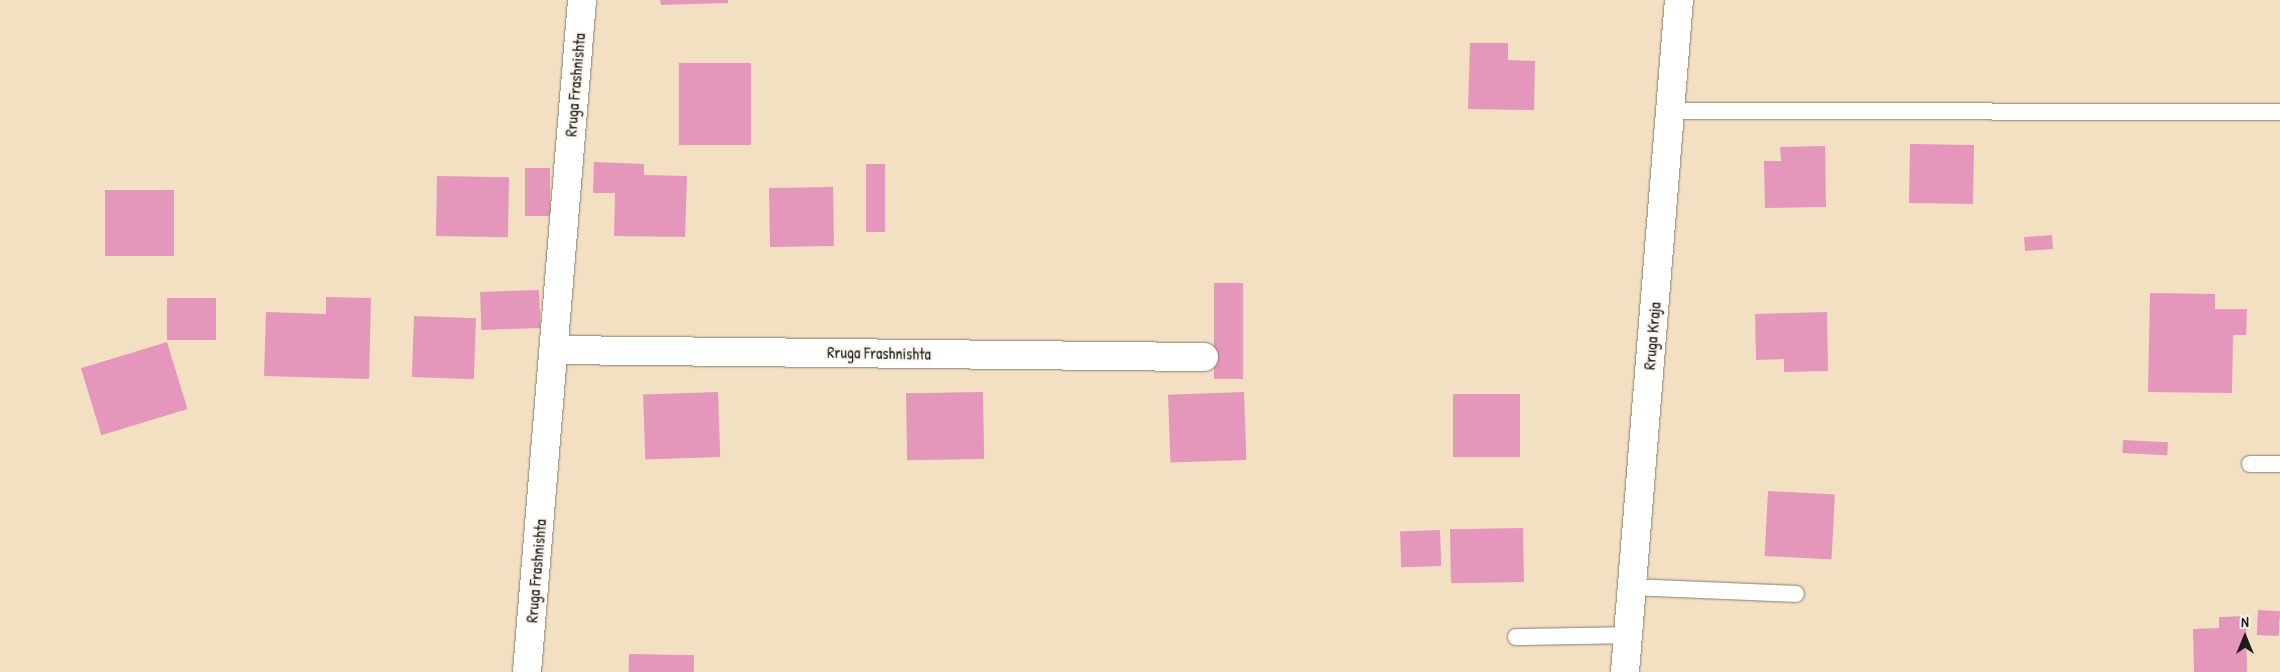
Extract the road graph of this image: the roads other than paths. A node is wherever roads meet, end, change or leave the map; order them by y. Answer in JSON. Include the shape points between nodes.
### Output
{"nodes":[{"id":1,"x":582,"y":0,"type":"edge"},
{"id":2,"x":1679,"y":0,"type":"edge"},
{"id":3,"x":1669,"y":111,"type":"junction"},
{"id":4,"x":2280,"y":112,"type":"edge"},
{"id":5,"x":554,"y":350,"type":"junction"},
{"id":6,"x":1204,"y":357,"type":"dead end"},
{"id":7,"x":2250,"y":464,"type":"dead end"},
{"id":8,"x":2280,"y":464,"type":"edge"},
{"id":9,"x":1632,"y":587,"type":"junction"},
{"id":10,"x":1796,"y":594,"type":"dead end"},
{"id":11,"x":1628,"y":635,"type":"junction"},
{"id":12,"x":1516,"y":636,"type":"dead end"},
{"id":13,"x":527,"y":672,"type":"edge"},
{"id":14,"x":1625,"y":672,"type":"edge"}],
"edges":[{"from":1,"to":5,"type":"street","name":"Rruga Frashnishta"},
{"from":2,"to":3,"type":"street","name":"Rruga Kraja"},
{"from":3,"to":4,"type":"lane"},
{"from":3,"to":9,"type":"street","name":"Rruga Kraja"},
{"from":5,"to":6,"type":"street","name":"Rruga Frashnishta"},
{"from":5,"to":13,"type":"street","name":"Rruga Frashnishta"},
{"from":7,"to":8,"type":"lane"},
{"from":9,"to":10,"type":"lane"},
{"from":9,"to":11,"type":"street","name":"Rruga Kraja"},
{"from":11,"to":12,"type":"lane"},
{"from":11,"to":14,"type":"street","name":"Rruga Kraja"}]}
